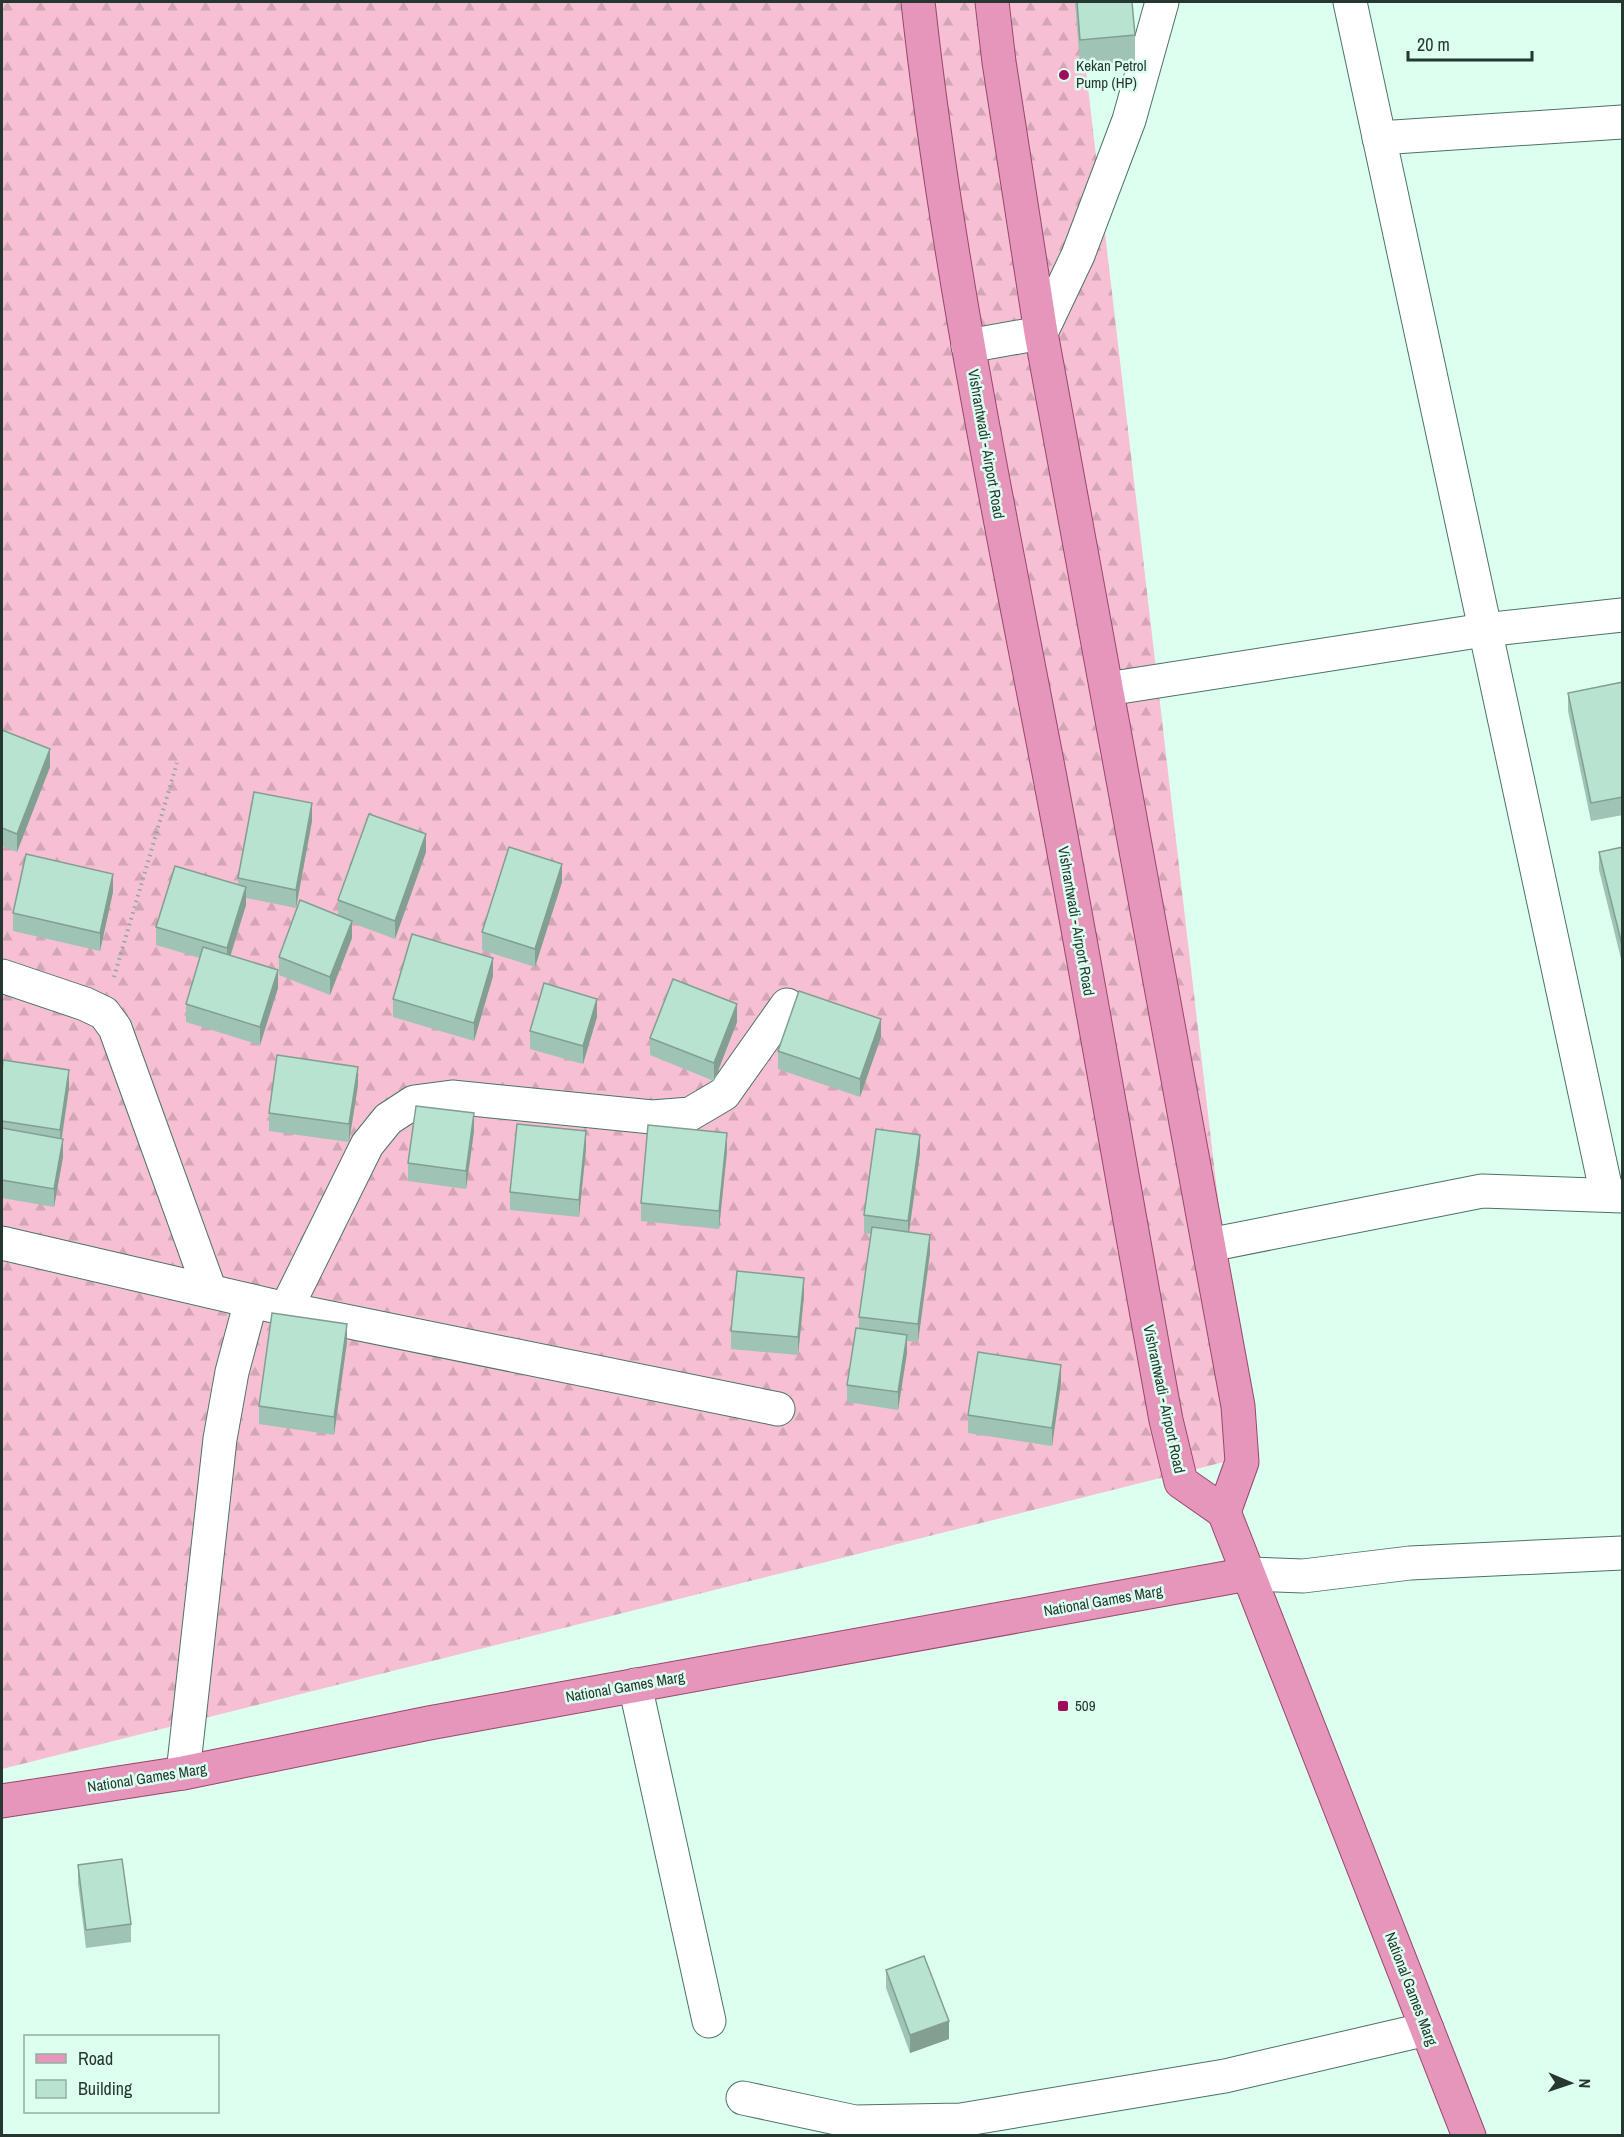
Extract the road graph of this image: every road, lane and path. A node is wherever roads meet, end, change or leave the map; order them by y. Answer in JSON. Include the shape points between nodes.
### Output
{"nodes":[{"id":1,"x":918,"y":2,"type":"edge"},
{"id":2,"x":992,"y":2,"type":"edge"},
{"id":3,"x":1162,"y":2,"type":"edge"},
{"id":4,"x":1350,"y":2,"type":"edge"},
{"id":5,"x":1623,"y":122,"type":"edge"},
{"id":6,"x":1379,"y":138,"type":"junction"},
{"id":7,"x":1041,"y":333,"type":"junction"},
{"id":8,"x":968,"y":345,"type":"junction"},
{"id":9,"x":1623,"y":615,"type":"edge"},
{"id":10,"x":1484,"y":630,"type":"junction"},
{"id":11,"x":1107,"y":688,"type":"junction"},
{"id":12,"x":177,"y":763,"type":"dead end"},
{"id":13,"x":2,"y":976,"type":"edge"},
{"id":14,"x":787,"y":1005,"type":"dead end"},
{"id":15,"x":104,"y":1013,"type":"junction"},
{"id":16,"x":1615,"y":1196,"type":"edge"},
{"id":17,"x":2,"y":1243,"type":"edge"},
{"id":18,"x":1209,"y":1245,"type":"junction"},
{"id":19,"x":210,"y":1291,"type":"junction"},
{"id":20,"x":251,"y":1301,"type":"junction"},
{"id":21,"x":286,"y":1309,"type":"junction"},
{"id":22,"x":778,"y":1409,"type":"dead end"},
{"id":23,"x":1224,"y":1512,"type":"junction"},
{"id":24,"x":1623,"y":1553,"type":"edge"},
{"id":25,"x":1248,"y":1574,"type":"junction"},
{"id":26,"x":635,"y":1685,"type":"junction"},
{"id":27,"x":183,"y":1773,"type":"junction"},
{"id":28,"x":2,"y":1801,"type":"edge"},
{"id":29,"x":709,"y":2021,"type":"dead end"},
{"id":30,"x":1427,"y":2029,"type":"junction"},
{"id":31,"x":743,"y":2098,"type":"dead end"},
{"id":32,"x":1469,"y":2136,"type":"edge"}],
"edges":[{"from":1,"to":8,"type":"main road","name":"Vishrantwadi - Airport Road"},
{"from":2,"to":7,"type":"main road"},
{"from":3,"to":7,"type":"street","via":[[1129,120],[1078,255]]},
{"from":4,"to":6,"type":"street"},
{"from":5,"to":6,"type":"street"},
{"from":6,"to":10,"type":"street"},
{"from":7,"to":8,"type":"street"},
{"from":7,"to":11,"type":"main road"},
{"from":8,"to":23,"type":"main road","name":"Vishrantwadi - Airport Road","via":[[1166,1420],[1181,1482]]},
{"from":9,"to":10,"type":"street"},
{"from":10,"to":11,"type":"street"},
{"from":10,"to":16,"type":"street"},
{"from":11,"to":18,"type":"main road"},
{"from":12,"to":15,"type":"path"},
{"from":13,"to":15,"type":"street"},
{"from":14,"to":21,"type":"street","via":[[724,1094],[690,1114],[652,1117],[452,1097],[414,1102],[387,1119],[367,1145]]},
{"from":15,"to":19,"type":"street","via":[[116,1028]]},
{"from":16,"to":18,"type":"street","via":[[1482,1191]]},
{"from":17,"to":19,"type":"street"},
{"from":18,"to":23,"type":"main road","via":[[1238,1406],[1242,1462]]},
{"from":19,"to":20,"type":"street"},
{"from":20,"to":21,"type":"street"},
{"from":20,"to":27,"type":"street","via":[[220,1439]]},
{"from":21,"to":22,"type":"street"},
{"from":23,"to":25,"type":"main road","name":"National Games Marg"},
{"from":24,"to":25,"type":"street","via":[[1410,1563],[1303,1576]]},
{"from":25,"to":26,"type":"main road","name":"National Games Marg"},
{"from":25,"to":30,"type":"main road","name":"National Games Marg"},
{"from":26,"to":27,"type":"main road","name":"National Games Marg"},
{"from":26,"to":29,"type":"street"},
{"from":27,"to":28,"type":"main road","name":"National Games Marg"},
{"from":30,"to":31,"type":"street","via":[[1225,2076],[961,2120],[855,2122]]},
{"from":30,"to":32,"type":"main road","name":"National Games Marg"}]}
